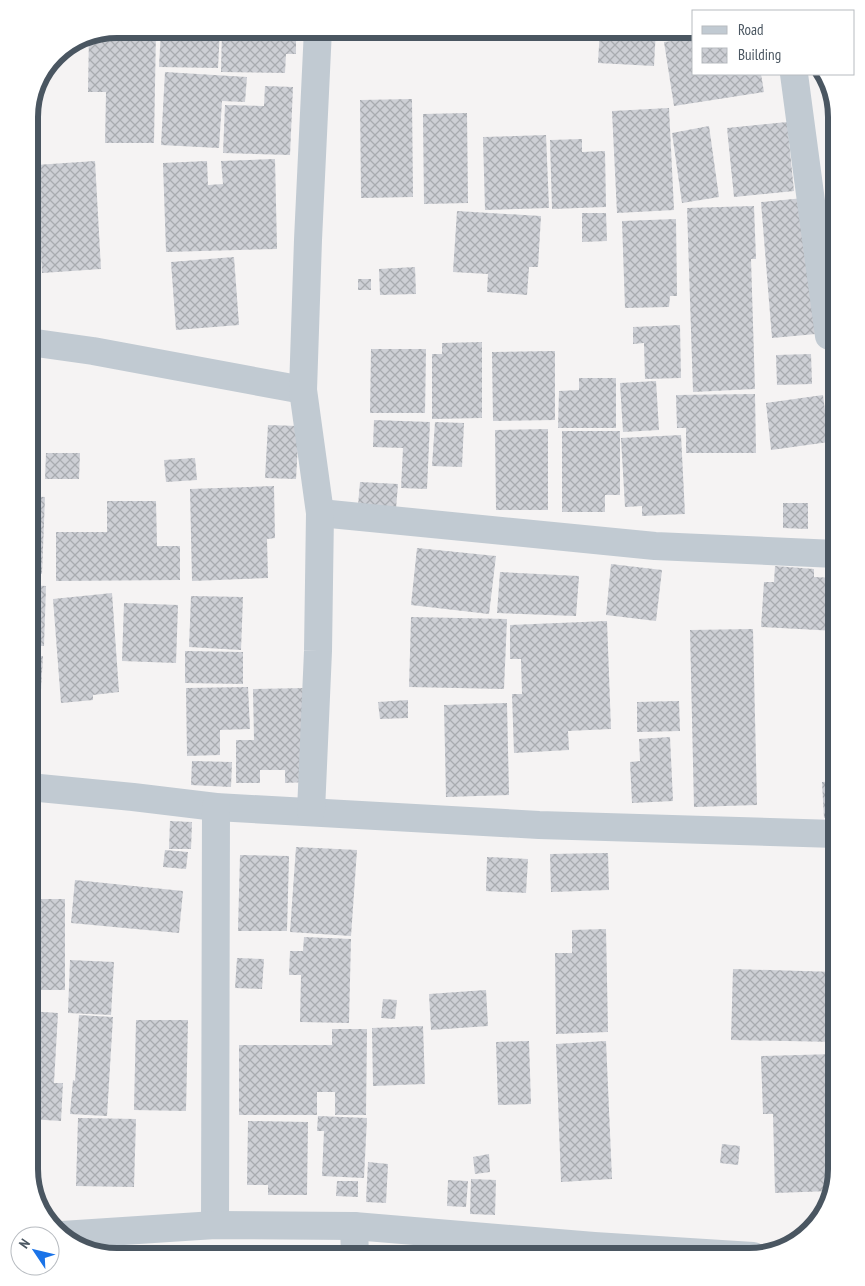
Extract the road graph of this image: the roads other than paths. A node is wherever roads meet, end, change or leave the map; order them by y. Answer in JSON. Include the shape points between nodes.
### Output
{"nodes":[{"id":1,"x":318,"y":38,"type":"edge"},
{"id":2,"x":794,"y":75,"type":"edge"},
{"id":3,"x":828,"y":329,"type":"edge"},
{"id":4,"x":38,"y":343,"type":"edge"},
{"id":5,"x":304,"y":390,"type":"junction"},
{"id":6,"x":320,"y":513,"type":"junction"},
{"id":7,"x":828,"y":554,"type":"edge"},
{"id":8,"x":38,"y":788,"type":"edge"},
{"id":9,"x":216,"y":807,"type":"junction"},
{"id":10,"x":310,"y":811,"type":"junction"},
{"id":11,"x":828,"y":834,"type":"edge"},
{"id":12,"x":215,"y":1225,"type":"junction"},
{"id":13,"x":354,"y":1226,"type":"junction"},
{"id":14,"x":72,"y":1234,"type":"edge"},
{"id":15,"x":355,"y":1248,"type":"edge"},
{"id":16,"x":647,"y":1248,"type":"edge"}],
"edges":[{"from":1,"to":5,"type":"street"},
{"from":2,"to":3,"type":"street"},
{"from":4,"to":5,"type":"street"},
{"from":5,"to":6,"type":"street"},
{"from":6,"to":7,"type":"street","via":[[654,546]]},
{"from":6,"to":10,"type":"street","via":[[318,651]]},
{"from":8,"to":9,"type":"street"},
{"from":9,"to":10,"type":"street"},
{"from":9,"to":12,"type":"street"},
{"from":10,"to":11,"type":"street","via":[[539,825]]},
{"from":12,"to":13,"type":"street"},
{"from":12,"to":14,"type":"street"},
{"from":13,"to":15,"type":"street"},
{"from":13,"to":16,"type":"street"}]}
